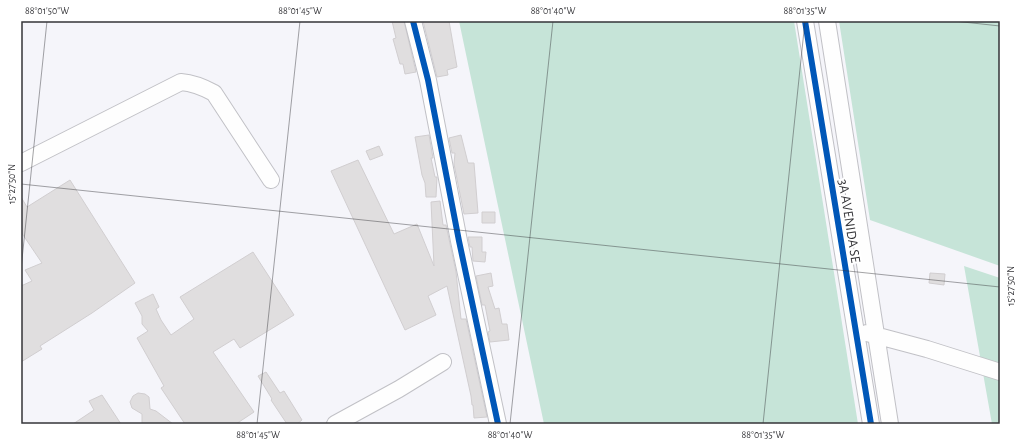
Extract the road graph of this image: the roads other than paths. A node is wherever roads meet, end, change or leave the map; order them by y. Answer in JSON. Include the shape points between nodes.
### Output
{"nodes":[{"id":1,"x":413,"y":21,"type":"edge"},
{"id":2,"x":805,"y":21,"type":"edge"},
{"id":3,"x":827,"y":21,"type":"edge"},
{"id":4,"x":21,"y":163,"type":"edge"},
{"id":5,"x":271,"y":180,"type":"dead end"},
{"id":6,"x":856,"y":330,"type":"junction"},
{"id":7,"x":875,"y":336,"type":"junction"},
{"id":8,"x":443,"y":362,"type":"dead end"},
{"id":9,"x":1000,"y":372,"type":"edge"},
{"id":10,"x":335,"y":424,"type":"edge"},
{"id":11,"x":498,"y":424,"type":"edge"},
{"id":12,"x":871,"y":424,"type":"edge"},
{"id":13,"x":890,"y":424,"type":"edge"}],
"edges":[{"from":1,"to":11,"type":"street","via":[[428,80]]},
{"from":2,"to":6,"type":"street","name":"3A AVENIDA SE"},
{"from":3,"to":7,"type":"street"},
{"from":4,"to":5,"type":"street","via":[[181,82],[201,86],[214,93]]},
{"from":6,"to":7,"type":"street"},
{"from":6,"to":12,"type":"street","name":"3A AVENIDA SE"},
{"from":7,"to":9,"type":"street"},
{"from":7,"to":13,"type":"street"},
{"from":8,"to":10,"type":"street"}]}
